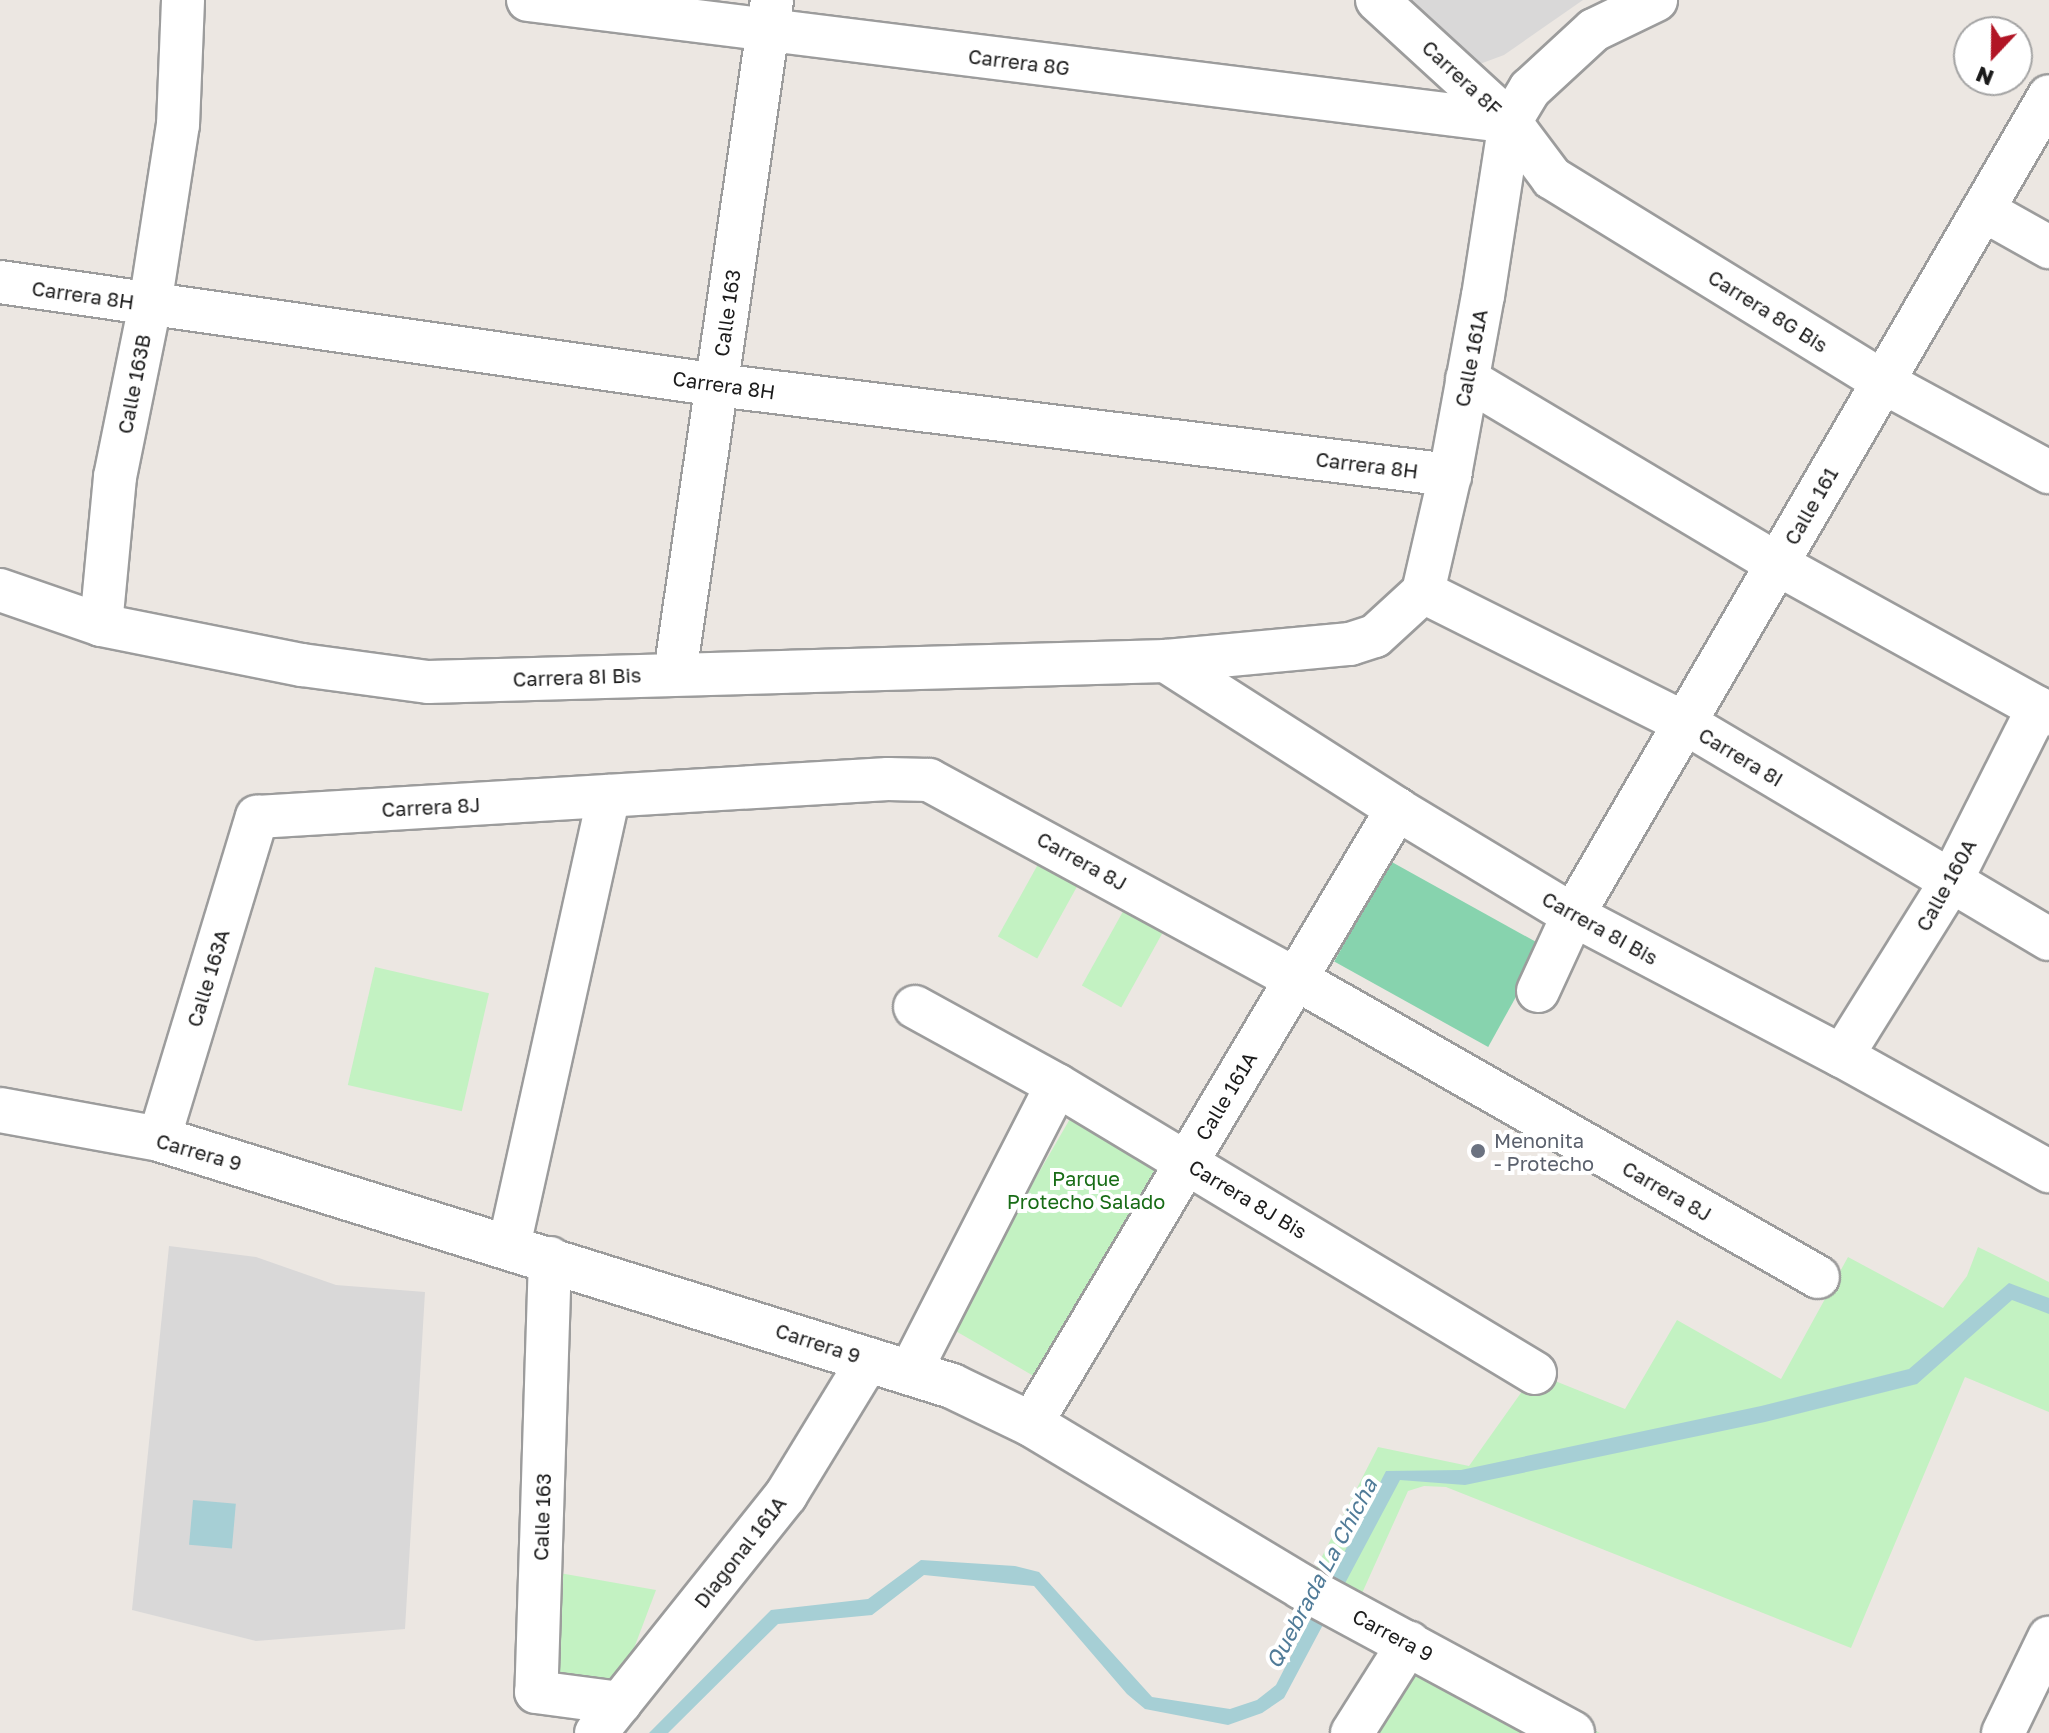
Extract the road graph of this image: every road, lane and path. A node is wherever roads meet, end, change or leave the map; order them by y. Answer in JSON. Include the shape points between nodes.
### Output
{"nodes":[{"id":1,"x":183,"y":0,"type":"edge"},
{"id":2,"x":528,"y":0,"type":"edge"},
{"id":3,"x":1377,"y":0,"type":"edge"},
{"id":4,"x":1656,"y":0,"type":"edge"},
{"id":5,"x":770,"y":16,"type":"edge"},
{"id":6,"x":2049,"y":96,"type":"edge"},
{"id":7,"x":1510,"y":122,"type":"junction"},
{"id":8,"x":1983,"y":210,"type":"junction"},
{"id":9,"x":2049,"y":247,"type":"edge"},
{"id":10,"x":0,"y":282,"type":"edge"},
{"id":11,"x":150,"y":305,"type":"junction"},
{"id":12,"x":1467,"y":379,"type":"junction"},
{"id":13,"x":1883,"y":382,"type":"junction"},
{"id":14,"x":717,"y":385,"type":"junction"},
{"id":15,"x":2049,"y":472,"type":"edge"},
{"id":16,"x":1450,"y":475,"type":"junction"},
{"id":17,"x":1777,"y":564,"type":"junction"},
{"id":18,"x":0,"y":590,"type":"edge"},
{"id":19,"x":1423,"y":592,"type":"junction"},
{"id":20,"x":101,"y":625,"type":"junction"},
{"id":21,"x":1166,"y":661,"type":"junction"},
{"id":22,"x":675,"y":674,"type":"junction"},
{"id":23,"x":2044,"y":711,"type":"edge"},
{"id":24,"x":1685,"y":723,"type":"junction"},
{"id":25,"x":609,"y":796,"type":"junction"},
{"id":26,"x":1397,"y":809,"type":"junction"},
{"id":27,"x":257,"y":817,"type":"joint"},
{"id":28,"x":1950,"y":883,"type":"junction"},
{"id":29,"x":1573,"y":915,"type":"junction"},
{"id":30,"x":2049,"y":939,"type":"edge"},
{"id":31,"x":1296,"y":979,"type":"junction"},
{"id":32,"x":1538,"y":991,"type":"dead end"},
{"id":33,"x":915,"y":1007,"type":"dead end"},
{"id":34,"x":1842,"y":1056,"type":"junction"},
{"id":35,"x":1057,"y":1085,"type":"junction"},
{"id":36,"x":0,"y":1110,"type":"edge"},
{"id":37,"x":159,"y":1139,"type":"junction"},
{"id":38,"x":1187,"y":1162,"type":"junction"},
{"id":39,"x":2049,"y":1171,"type":"edge"},
{"id":40,"x":530,"y":1252,"type":"junction"},
{"id":41,"x":1818,"y":1277,"type":"dead end"},
{"id":42,"x":890,"y":1366,"type":"junction"},
{"id":43,"x":1535,"y":1373,"type":"dead end"},
{"id":44,"x":1031,"y":1424,"type":"junction"},
{"id":45,"x":2049,"y":1638,"type":"edge"},
{"id":46,"x":1409,"y":1643,"type":"junction"},
{"id":47,"x":608,"y":1718,"type":"edge"},
{"id":48,"x":1352,"y":1733,"type":"edge"},
{"id":49,"x":1572,"y":1733,"type":"edge"},
{"id":50,"x":2003,"y":1733,"type":"edge"}],
"edges":[{"from":1,"to":11,"type":"street","name":"Calle 163B","via":[[178,125]]},
{"from":2,"to":5,"type":"street","name":"Carrera 8G"},
{"from":3,"to":7,"type":"street","name":"Carrera 8F"},
{"from":4,"to":7,"type":"street","name":"Carrera 8F","via":[[1594,30],[1530,89]]},
{"from":5,"to":7,"type":"street","name":"Carrera 8G"},
{"from":5,"to":14,"type":"street","name":"Calle 163"},
{"from":6,"to":8,"type":"street","name":"Calle 161"},
{"from":7,"to":12,"type":"street","name":"Calle 161A"},
{"from":7,"to":13,"type":"street","name":"Carrera 8G Bis","via":[[1552,178]]},
{"from":8,"to":9,"type":"street"},
{"from":8,"to":13,"type":"street","name":"Calle 161"},
{"from":10,"to":11,"type":"street","name":"Carrera 8H"},
{"from":11,"to":14,"type":"street","name":"Carrera 8H"},
{"from":11,"to":20,"type":"street","name":"Calle 163B","via":[[115,477]]},
{"from":12,"to":16,"type":"street","name":"Calle 161A"},
{"from":12,"to":17,"type":"street"},
{"from":13,"to":15,"type":"street","name":"Carrera 8G Bis"},
{"from":13,"to":17,"type":"street","name":"Calle 161"},
{"from":14,"to":16,"type":"street","name":"Carrera 8H"},
{"from":14,"to":22,"type":"street","name":"Calle 163"},
{"from":16,"to":19,"type":"street","name":"Calle 161A"},
{"from":17,"to":23,"type":"street"},
{"from":17,"to":24,"type":"street","name":"Calle 161"},
{"from":18,"to":20,"type":"street","name":"Carrera 8I Bis"},
{"from":19,"to":21,"type":"street","name":"Carrera 8I Bis","via":[[1375,636],[1350,644]]},
{"from":19,"to":24,"type":"street","name":"Carrera 8I"},
{"from":20,"to":22,"type":"street","name":"Carrera 8I Bis","via":[[302,665],[428,682]]},
{"from":21,"to":22,"type":"street","name":"Carrera 8I Bis"},
{"from":21,"to":26,"type":"street","name":"Carrera 8I Bis"},
{"from":23,"to":28,"type":"street","name":"Calle 160A"},
{"from":24,"to":28,"type":"street","name":"Carrera 8I"},
{"from":24,"to":29,"type":"street","name":"Calle 161"},
{"from":25,"to":27,"type":"street","name":"Carrera 8J"},
{"from":25,"to":31,"type":"street","name":"Carrera 8J","via":[[929,780]]},
{"from":25,"to":40,"type":"street","name":"Calle 163"},
{"from":26,"to":29,"type":"street","name":"Carrera 8I Bis"},
{"from":26,"to":31,"type":"street","name":"Calle 161A"},
{"from":27,"to":37,"type":"street","name":"Calle 163A"},
{"from":28,"to":30,"type":"street","name":"Carrera 8I"},
{"from":28,"to":34,"type":"street","name":"Calle 160A"},
{"from":29,"to":32,"type":"street","name":"Calle 161"},
{"from":29,"to":34,"type":"street","name":"Carrera 8I Bis"},
{"from":31,"to":38,"type":"street","name":"Calle 161A"},
{"from":31,"to":41,"type":"street","name":"Carrera 8J"},
{"from":33,"to":35,"type":"street","name":"Carrera 8J Bis"},
{"from":34,"to":39,"type":"street","name":"Carrera 8I Bis"},
{"from":35,"to":38,"type":"street","name":"Carrera 8J Bis"},
{"from":35,"to":42,"type":"street","name":"Diagonal 161A"},
{"from":36,"to":37,"type":"street","name":"Carrera 9"},
{"from":37,"to":40,"type":"street","name":"Carrera 9"},
{"from":38,"to":43,"type":"street","name":"Carrera 8J Bis"},
{"from":38,"to":44,"type":"street","name":"Calle 161A"},
{"from":40,"to":42,"type":"street","name":"Carrera 9"},
{"from":40,"to":47,"type":"street","name":"Calle 163","via":[[536,1692]]},
{"from":42,"to":44,"type":"street","name":"Carrera 9","via":[[952,1386]]},
{"from":42,"to":47,"type":"street","name":"Diagonal 161A"},
{"from":44,"to":46,"type":"street","name":"Carrera 9","via":[[1302,1587]]},
{"from":45,"to":50,"type":"street"},
{"from":46,"to":48,"type":"street"},
{"from":46,"to":49,"type":"street","name":"Carrera 9"}]}
